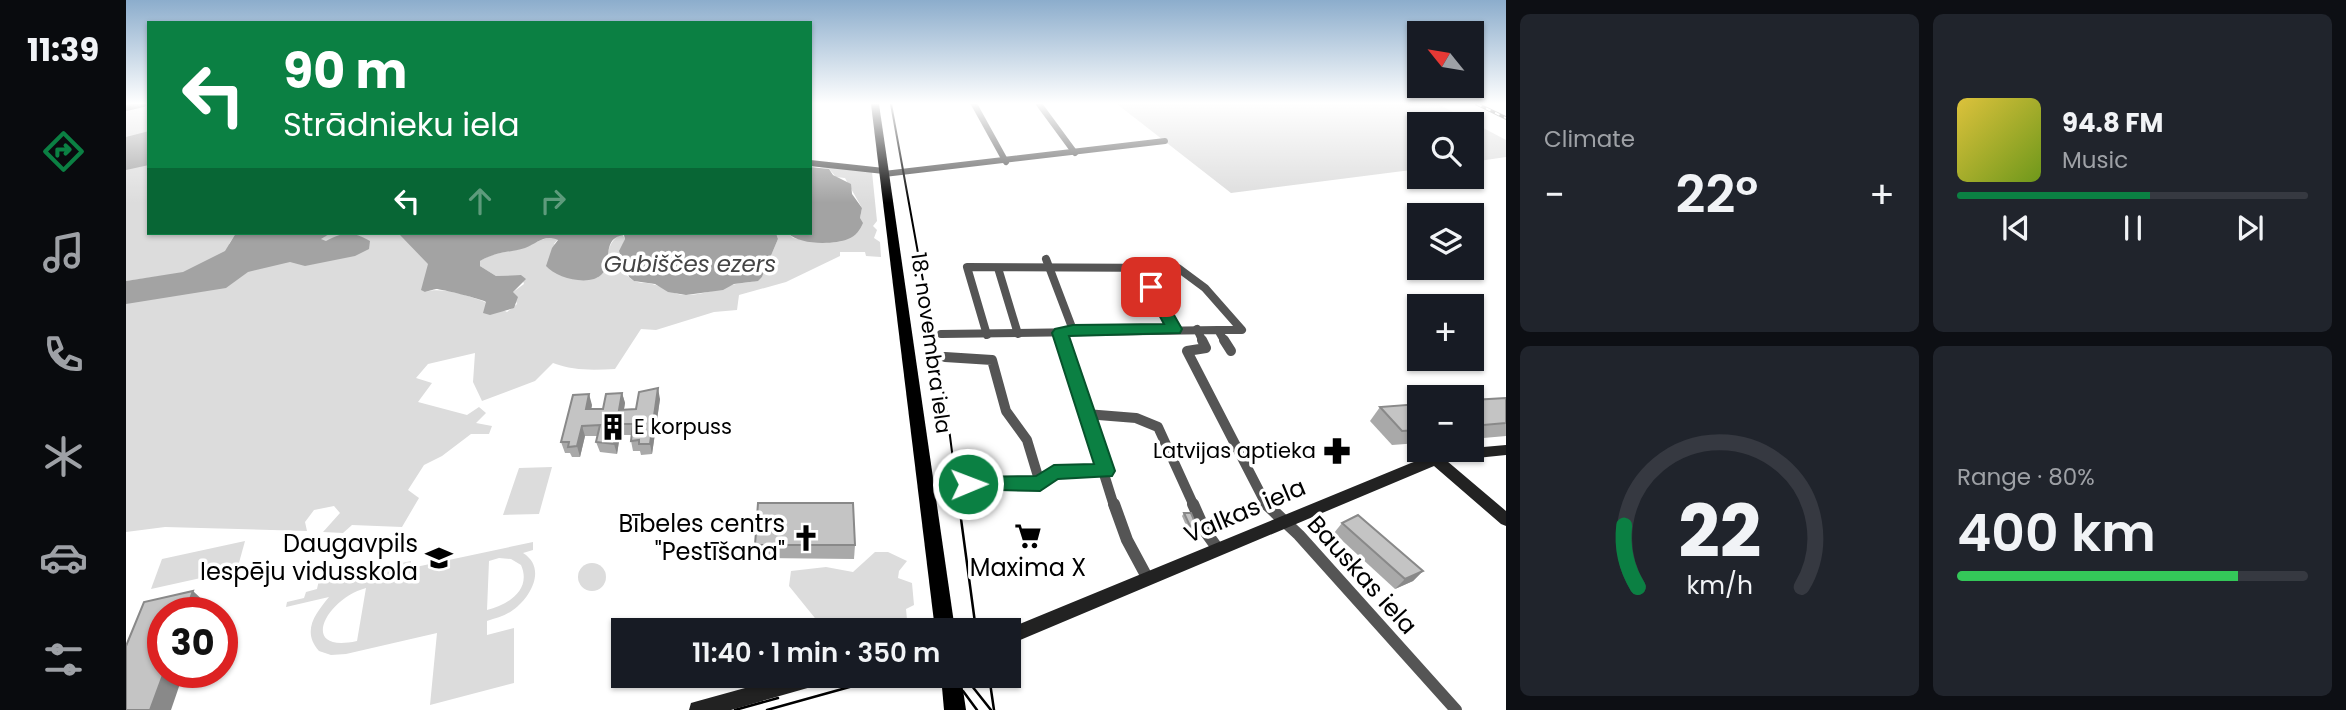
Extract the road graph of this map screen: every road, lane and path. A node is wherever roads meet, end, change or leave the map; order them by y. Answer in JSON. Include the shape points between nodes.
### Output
{"nodes":[{"id":1,"x":879,"y":137,"type":"edge"},
{"id":2,"x":992,"y":137,"type":"edge"},
{"id":3,"x":1063,"y":137,"type":"edge"},
{"id":4,"x":1165,"y":141,"type":"dead end"},
{"id":5,"x":1075,"y":153,"type":"junction"},
{"id":6,"x":1006,"y":162,"type":"junction"},
{"id":7,"x":812,"y":163,"type":"edge"},
{"id":8,"x":884,"y":172,"type":"junction"},
{"id":9,"x":1047,"y":263,"type":"junction"},
{"id":10,"x":1140,"y":267,"type":"junction"},
{"id":11,"x":998,"y":268,"type":"junction"},
{"id":12,"x":1175,"y":329,"type":"junction"},
{"id":13,"x":1197,"y":329,"type":"junction"},
{"id":14,"x":1073,"y":330,"type":"junction"},
{"id":15,"x":1217,"y":330,"type":"junction"},
{"id":16,"x":1060,"y":333,"type":"junction"},
{"id":17,"x":941,"y":334,"type":"dead end"},
{"id":18,"x":1018,"y":334,"type":"junction"},
{"id":19,"x":986,"y":335,"type":"junction"},
{"id":20,"x":1231,"y":351,"type":"dead end"},
{"id":21,"x":946,"y":357,"type":"dead end"},
{"id":22,"x":1086,"y":414,"type":"junction"},
{"id":23,"x":1506,"y":450,"type":"edge"},
{"id":24,"x":1484,"y":452,"type":"edge"},
{"id":25,"x":1431,"y":462,"type":"edge"},
{"id":26,"x":1438,"y":462,"type":"edge"},
{"id":27,"x":1105,"y":471,"type":"junction"},
{"id":28,"x":1040,"y":483,"type":"junction"},
{"id":29,"x":968,"y":484,"type":"dead end"},
{"id":30,"x":1506,"y":520,"type":"edge"},
{"id":31,"x":1285,"y":522,"type":"junction"},
{"id":32,"x":1218,"y":549,"type":"junction"},
{"id":33,"x":1149,"y":579,"type":"junction"},
{"id":34,"x":943,"y":618,"type":"edge"},
{"id":35,"x":1021,"y":632,"type":"edge"},
{"id":36,"x":776,"y":688,"type":"edge"},
{"id":37,"x":952,"y":688,"type":"edge"},
{"id":38,"x":698,"y":710,"type":"edge"},
{"id":39,"x":955,"y":710,"type":"edge"},
{"id":40,"x":1456,"y":710,"type":"edge"}],
"edges":[{"from":1,"to":8,"type":"main road","name":"18. novembra iela"},
{"from":2,"to":6,"type":"street"},
{"from":3,"to":5,"type":"street"},
{"from":4,"to":5,"type":"street"},
{"from":5,"to":6,"type":"street"},
{"from":6,"to":8,"type":"street"},
{"from":7,"to":8,"type":"street"},
{"from":8,"to":34,"type":"main road","name":"18. novembra iela"},
{"from":9,"to":10,"type":"street"},
{"from":9,"to":11,"type":"street"},
{"from":9,"to":14,"type":"street"},
{"from":10,"to":12,"type":"street"},
{"from":10,"to":15,"type":"street","via":[[1178,268],[1205,288],[1242,330]]},
{"from":11,"to":18,"type":"street"},
{"from":11,"to":19,"type":"street","via":[[967,267]]},
{"from":12,"to":13,"type":"street"},
{"from":12,"to":14,"type":"street"},
{"from":13,"to":15,"type":"street"},
{"from":13,"to":31,"type":"street","name":"Bauskas iela","via":[[1206,348],[1187,351],[1267,506]]},
{"from":14,"to":16,"type":"street"},
{"from":15,"to":20,"type":"street"},
{"from":16,"to":18,"type":"street"},
{"from":16,"to":22,"type":"street"},
{"from":17,"to":19,"type":"street"},
{"from":18,"to":19,"type":"street"},
{"from":21,"to":28,"type":"street","via":[[992,360],[1006,411],[1027,440]]},
{"from":22,"to":27,"type":"street"},
{"from":22,"to":32,"type":"street","via":[[1136,418],[1158,427],[1205,531]]},
{"from":23,"to":24,"type":"street","name":"Valkas iela"},
{"from":25,"to":31,"type":"street","name":"Valkas iela"},
{"from":26,"to":30,"type":"street"},
{"from":27,"to":28,"type":"street","via":[[1054,472]]},
{"from":27,"to":33,"type":"street","via":[[1132,553]]},
{"from":28,"to":29,"type":"street"},
{"from":31,"to":32,"type":"street","name":"Valkas iela"},
{"from":31,"to":40,"type":"street","name":"Bauskas iela"},
{"from":32,"to":33,"type":"street","name":"Valkas iela"},
{"from":33,"to":35,"type":"street","name":"Valkas iela"},
{"from":36,"to":38,"type":"street"},
{"from":37,"to":39,"type":"main road"}]}
